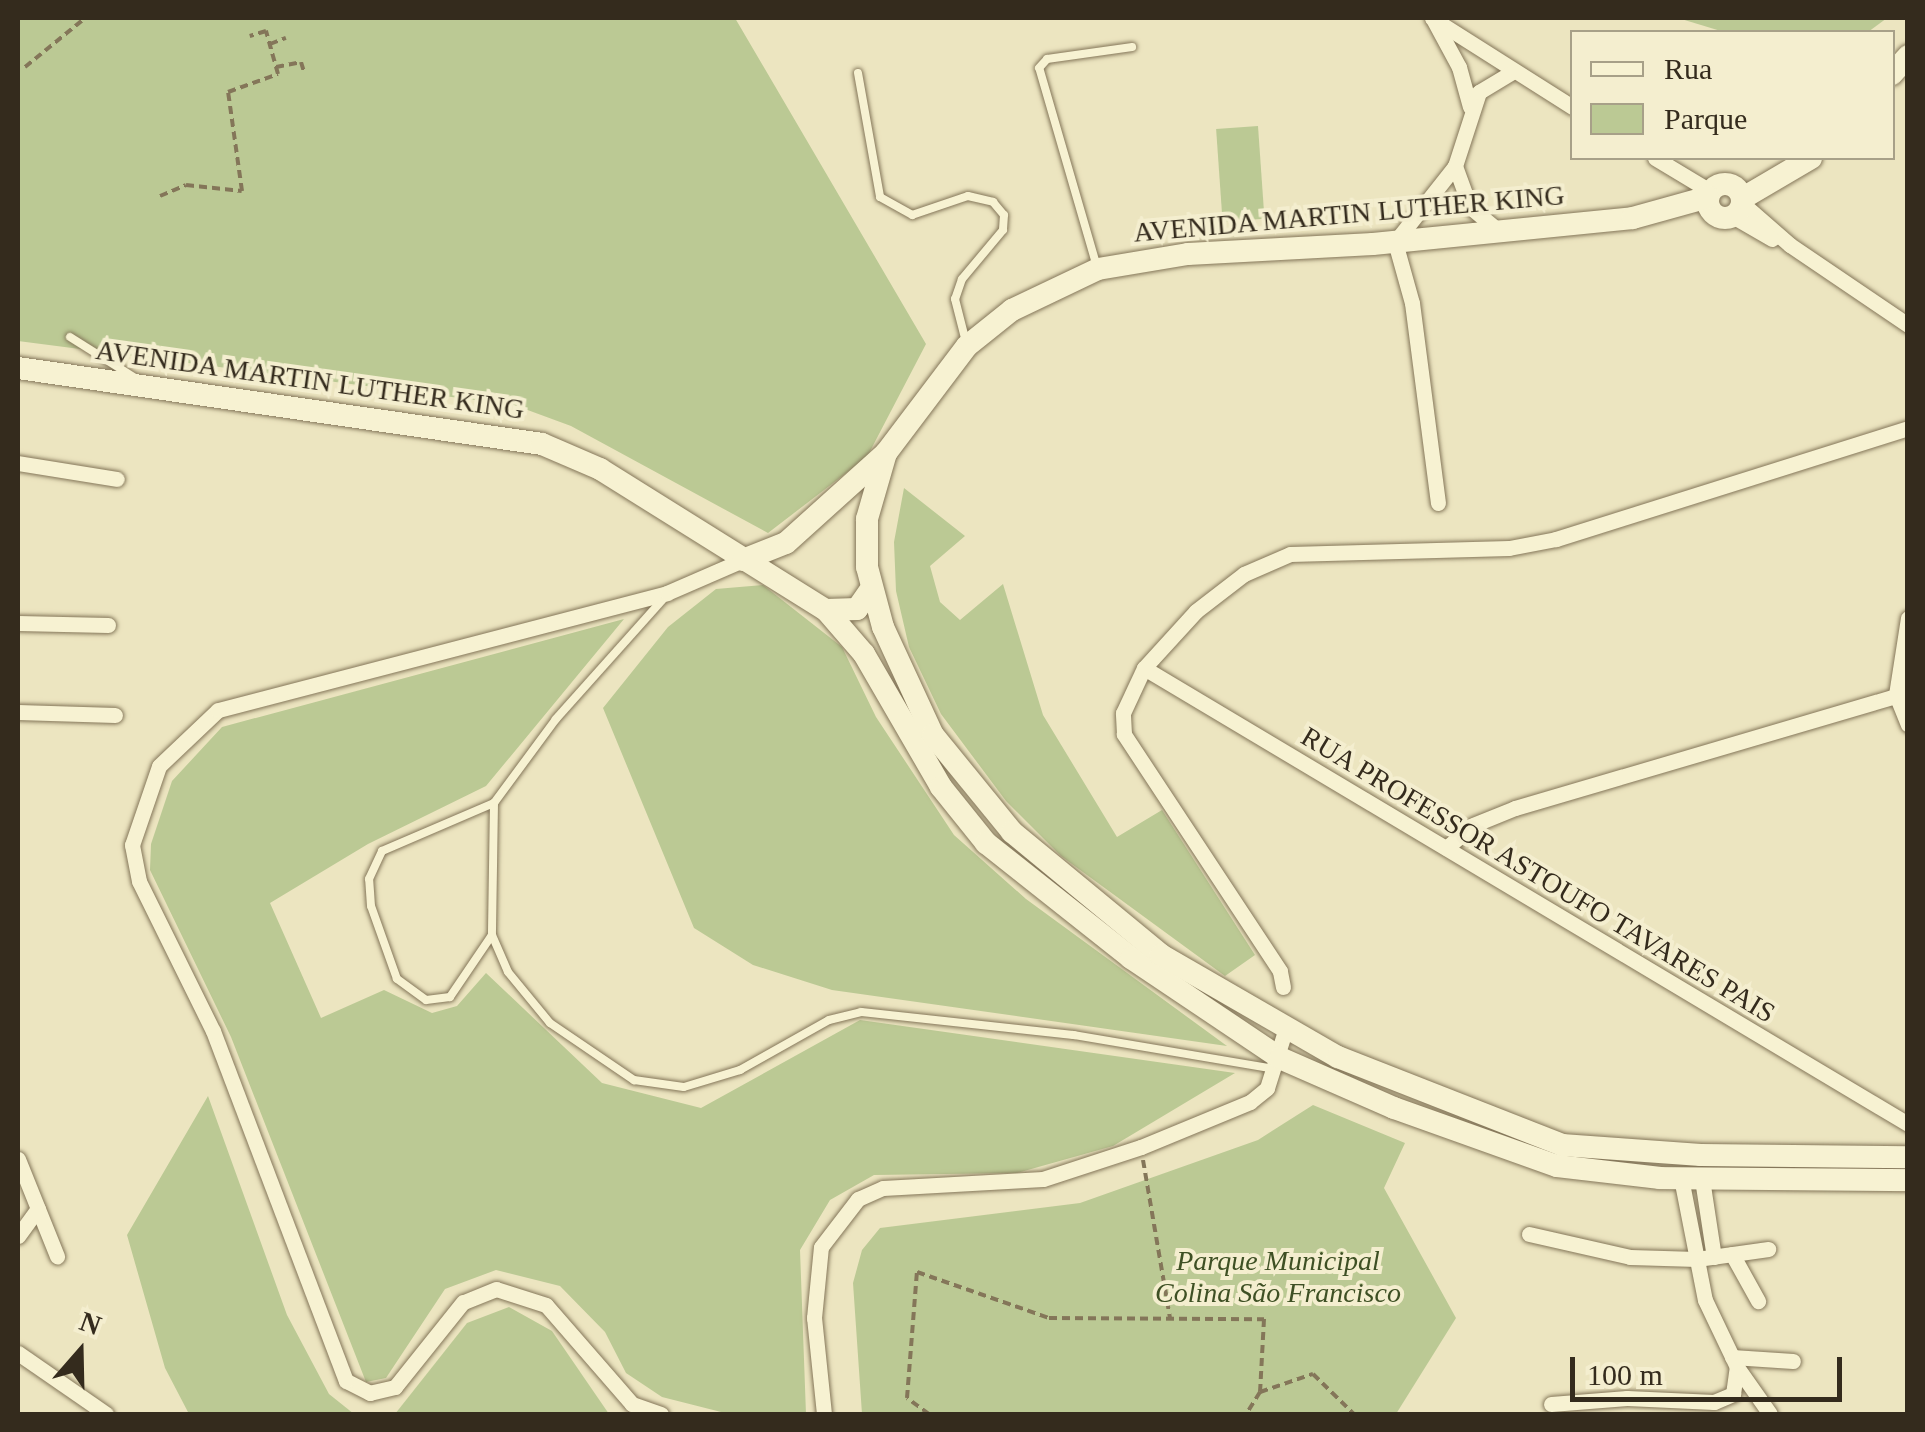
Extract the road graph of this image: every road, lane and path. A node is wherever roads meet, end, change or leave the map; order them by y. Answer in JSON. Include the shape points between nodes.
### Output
{"nodes":[{"id":1,"x":84,"y":18,"type":"edge"},
{"id":2,"x":1432,"y":18,"type":"edge"},
{"id":3,"x":250,"y":36,"type":"dead end"},
{"id":4,"x":286,"y":38,"type":"dead end"},
{"id":5,"x":270,"y":44,"type":"junction"},
{"id":6,"x":1132,"y":48,"type":"dead end"},
{"id":7,"x":26,"y":67,"type":"dead end"},
{"id":8,"x":276,"y":67,"type":"junction"},
{"id":9,"x":1514,"y":71,"type":"junction"},
{"id":10,"x":304,"y":72,"type":"dead end"},
{"id":11,"x":858,"y":73,"type":"dead end"},
{"id":12,"x":1570,"y":106,"type":"edge"},
{"id":13,"x":1470,"y":107,"type":"junction"},
{"id":14,"x":1658,"y":160,"type":"edge"},
{"id":15,"x":1808,"y":160,"type":"edge"},
{"id":16,"x":1455,"y":166,"type":"junction"},
{"id":17,"x":160,"y":196,"type":"dead end"},
{"id":18,"x":1726,"y":201,"type":"junction"},
{"id":19,"x":1500,"y":232,"type":"junction"},
{"id":20,"x":1395,"y":242,"type":"junction"},
{"id":21,"x":1098,"y":269,"type":"junction"},
{"id":22,"x":1908,"y":325,"type":"edge"},
{"id":23,"x":70,"y":337,"type":"dead end"},
{"id":24,"x":967,"y":346,"type":"junction"},
{"id":25,"x":18,"y":368,"type":"edge"},
{"id":26,"x":152,"y":388,"type":"junction"},
{"id":27,"x":1908,"y":428,"type":"edge"},
{"id":28,"x":886,"y":453,"type":"junction"},
{"id":29,"x":18,"y":463,"type":"edge"},
{"id":30,"x":117,"y":479,"type":"dead end"},
{"id":31,"x":834,"y":499,"type":"junction"},
{"id":32,"x":1438,"y":503,"type":"dead end"},
{"id":33,"x":867,"y":520,"type":"junction"},
{"id":34,"x":786,"y":543,"type":"junction"},
{"id":35,"x":743,"y":560,"type":"junction"},
{"id":36,"x":784,"y":580,"type":"junction"},
{"id":37,"x":871,"y":589,"type":"junction"},
{"id":38,"x":667,"y":593,"type":"junction"},
{"id":39,"x":826,"y":610,"type":"junction"},
{"id":40,"x":1908,"y":618,"type":"edge"},
{"id":41,"x":18,"y":623,"type":"edge"},
{"id":42,"x":108,"y":624,"type":"dead end"},
{"id":43,"x":1144,"y":668,"type":"junction"},
{"id":44,"x":1902,"y":694,"type":"edge"},
{"id":45,"x":18,"y":712,"type":"edge"},
{"id":46,"x":115,"y":715,"type":"dead end"},
{"id":47,"x":1908,"y":725,"type":"edge"},
{"id":48,"x":494,"y":803,"type":"junction"},
{"id":49,"x":1446,"y":848,"type":"junction"},
{"id":50,"x":492,"y":935,"type":"junction"},
{"id":51,"x":1283,"y":986,"type":"dead end"},
{"id":52,"x":1285,"y":1031,"type":"junction"},
{"id":53,"x":1278,"y":1063,"type":"junction"},
{"id":54,"x":1908,"y":1124,"type":"edge"},
{"id":55,"x":1141,"y":1147,"type":"junction"},
{"id":56,"x":1560,"y":1155,"type":"junction"},
{"id":57,"x":1908,"y":1157,"type":"edge"},
{"id":58,"x":19,"y":1168,"type":"edge"},
{"id":59,"x":1795,"y":1168,"type":"junction"},
{"id":60,"x":1691,"y":1178,"type":"junction"},
{"id":61,"x":1908,"y":1180,"type":"edge"},
{"id":62,"x":38,"y":1208,"type":"junction"},
{"id":63,"x":1529,"y":1234,"type":"dead end"},
{"id":64,"x":18,"y":1236,"type":"edge"},
{"id":65,"x":1768,"y":1249,"type":"dead end"},
{"id":66,"x":1732,"y":1254,"type":"junction"},
{"id":67,"x":56,"y":1256,"type":"dead end"},
{"id":68,"x":1714,"y":1257,"type":"junction"},
{"id":69,"x":1697,"y":1259,"type":"junction"},
{"id":70,"x":1758,"y":1301,"type":"dead end"},
{"id":71,"x":1170,"y":1318,"type":"junction"},
{"id":72,"x":18,"y":1353,"type":"edge"},
{"id":73,"x":1734,"y":1362,"type":"junction"},
{"id":74,"x":1793,"y":1362,"type":"dead end"},
{"id":75,"x":1260,"y":1392,"type":"junction"},
{"id":76,"x":1551,"y":1404,"type":"dead end"},
{"id":77,"x":632,"y":1410,"type":"edge"},
{"id":78,"x":106,"y":1414,"type":"edge"},
{"id":79,"x":661,"y":1414,"type":"edge"},
{"id":80,"x":824,"y":1414,"type":"edge"},
{"id":81,"x":929,"y":1414,"type":"edge"},
{"id":82,"x":1246,"y":1414,"type":"edge"},
{"id":83,"x":1354,"y":1414,"type":"edge"},
{"id":84,"x":1770,"y":1414,"type":"edge"}],
"edges":[{"from":1,"to":7,"type":"path"},
{"from":2,"to":9,"type":"street"},
{"from":2,"to":13,"type":"street","via":[[1459,67]]},
{"from":3,"to":5,"type":"path","via":[[266,31]]},
{"from":4,"to":5,"type":"path"},
{"from":5,"to":8,"type":"path"},
{"from":6,"to":21,"type":"lane","via":[[1047,59],[1039,68]]},
{"from":8,"to":10,"type":"path","via":[[301,62]]},
{"from":8,"to":17,"type":"path","via":[[278,74],[228,92],[242,192],[186,184]]},
{"from":9,"to":12,"type":"street"},
{"from":9,"to":13,"type":"street","via":[[1490,81]]},
{"from":11,"to":24,"type":"lane","via":[[880,197],[912,214],[968,196],[993,202],[1004,215],[1003,230],[962,279],[955,298]]},
{"from":13,"to":16,"type":"street"},
{"from":14,"to":18,"type":"street"},
{"from":15,"to":18,"type":"main road","name":"AVENIDA MARTIN LUTHER KING"},
{"from":16,"to":19,"type":"street","via":[[1470,207]]},
{"from":16,"to":20,"type":"street"},
{"from":18,"to":19,"type":"main road","name":"AVENIDA MARTIN LUTHER KING"},
{"from":18,"to":22,"type":"street"},
{"from":19,"to":20,"type":"main road","name":"AVENIDA MARTIN LUTHER KING"},
{"from":20,"to":21,"type":"main road","name":"AVENIDA MARTIN LUTHER KING","via":[[1188,254]]},
{"from":20,"to":32,"type":"street","via":[[1412,303]]},
{"from":21,"to":24,"type":"main road","name":"AVENIDA MARTIN LUTHER KING","via":[[1012,310]]},
{"from":23,"to":26,"type":"lane"},
{"from":24,"to":28,"type":"main road","name":"AVENIDA MARTIN LUTHER KING"},
{"from":25,"to":26,"type":"main road","name":"AVENIDA MARTIN LUTHER KING"},
{"from":26,"to":35,"type":"main road","name":"AVENIDA MARTIN LUTHER KING","via":[[542,444],[600,469]]},
{"from":27,"to":43,"type":"street","via":[[1556,540],[1270,559],[1196,611]]},
{"from":28,"to":31,"type":"main road","name":"AVENIDA MARTIN LUTHER KING"},
{"from":28,"to":33,"type":"main road","name":"AVENIDA MARTIN LUTHER KING"},
{"from":29,"to":30,"type":"street"},
{"from":31,"to":33,"type":"main road","via":[[854,504]]},
{"from":31,"to":34,"type":"main road","name":"AVENIDA MARTIN LUTHER KING"},
{"from":33,"to":37,"type":"main road","name":"AVENIDA MARTIN LUTHER KING"},
{"from":34,"to":35,"type":"main road","name":"AVENIDA MARTIN LUTHER KING"},
{"from":34,"to":36,"type":"main road"},
{"from":35,"to":36,"type":"main road","name":"AVENIDA MARTIN LUTHER KING"},
{"from":35,"to":38,"type":"street"},
{"from":36,"to":39,"type":"main road","name":"AVENIDA MARTIN LUTHER KING"},
{"from":37,"to":39,"type":"main road","via":[[858,609]]},
{"from":37,"to":52,"type":"main road","name":"AVENIDA MARTIN LUTHER KING","via":[[933,735],[1012,832],[1161,955]]},
{"from":38,"to":48,"type":"lane"},
{"from":38,"to":77,"type":"street","via":[[218,710],[159,766],[132,845],[139,881],[213,1031],[346,1381],[370,1393],[395,1387],[463,1302],[496,1289],[546,1305]]},
{"from":39,"to":53,"type":"main road","name":"AVENIDA MARTIN LUTHER KING","via":[[864,654],[941,786],[986,843]]},
{"from":40,"to":44,"type":"street"},
{"from":41,"to":42,"type":"street"},
{"from":43,"to":49,"type":"street","name":"RUA PROFESSOR ASTOUFO TAVARES PAIS"},
{"from":43,"to":51,"type":"street","via":[[1123,712],[1133,755],[1280,971]]},
{"from":44,"to":47,"type":"street"},
{"from":44,"to":49,"type":"street","via":[[1516,808],[1473,825]]},
{"from":45,"to":46,"type":"street"},
{"from":48,"to":50,"type":"lane"},
{"from":48,"to":50,"type":"lane","via":[[382,850],[369,878],[370,906],[397,979],[426,1000],[450,997]]},
{"from":49,"to":54,"type":"street","name":"RUA PROFESSOR ASTOUFO TAVARES PAIS"},
{"from":50,"to":53,"type":"lane","via":[[508,972],[550,1023],[634,1080],[684,1087],[740,1070],[829,1020],[861,1012]]},
{"from":52,"to":53,"type":"street"},
{"from":52,"to":56,"type":"main road","name":"AVENIDA MARTIN LUTHER KING"},
{"from":53,"to":55,"type":"street","via":[[1250,1102]]},
{"from":53,"to":56,"type":"main road","name":"AVENIDA MARTIN LUTHER KING","via":[[1394,1108]]},
{"from":55,"to":71,"type":"path"},
{"from":55,"to":80,"type":"street","via":[[1043,1179],[883,1188],[858,1199],[820,1247],[814,1318]]},
{"from":56,"to":59,"type":"main road"},
{"from":56,"to":60,"type":"main road"},
{"from":57,"to":59,"type":"main road"},
{"from":58,"to":62,"type":"street"},
{"from":59,"to":60,"type":"main road"},
{"from":59,"to":61,"type":"main road"},
{"from":60,"to":68,"type":"street"},
{"from":60,"to":69,"type":"street"},
{"from":62,"to":64,"type":"street"},
{"from":62,"to":67,"type":"street"},
{"from":63,"to":69,"type":"street","via":[[1630,1256]]},
{"from":65,"to":66,"type":"street"},
{"from":66,"to":68,"type":"street"},
{"from":66,"to":70,"type":"street"},
{"from":68,"to":69,"type":"street"},
{"from":69,"to":73,"type":"street","via":[[1705,1300]]},
{"from":71,"to":75,"type":"path","via":[[1264,1319]]},
{"from":71,"to":81,"type":"path","via":[[1049,1318],[917,1272],[907,1398]]},
{"from":72,"to":78,"type":"street"},
{"from":73,"to":74,"type":"street"},
{"from":73,"to":76,"type":"street","via":[[1732,1394],[1714,1402],[1628,1398]]},
{"from":73,"to":84,"type":"street"},
{"from":75,"to":82,"type":"path"},
{"from":75,"to":83,"type":"path","via":[[1313,1374]]},
{"from":77,"to":79,"type":"street"}]}
